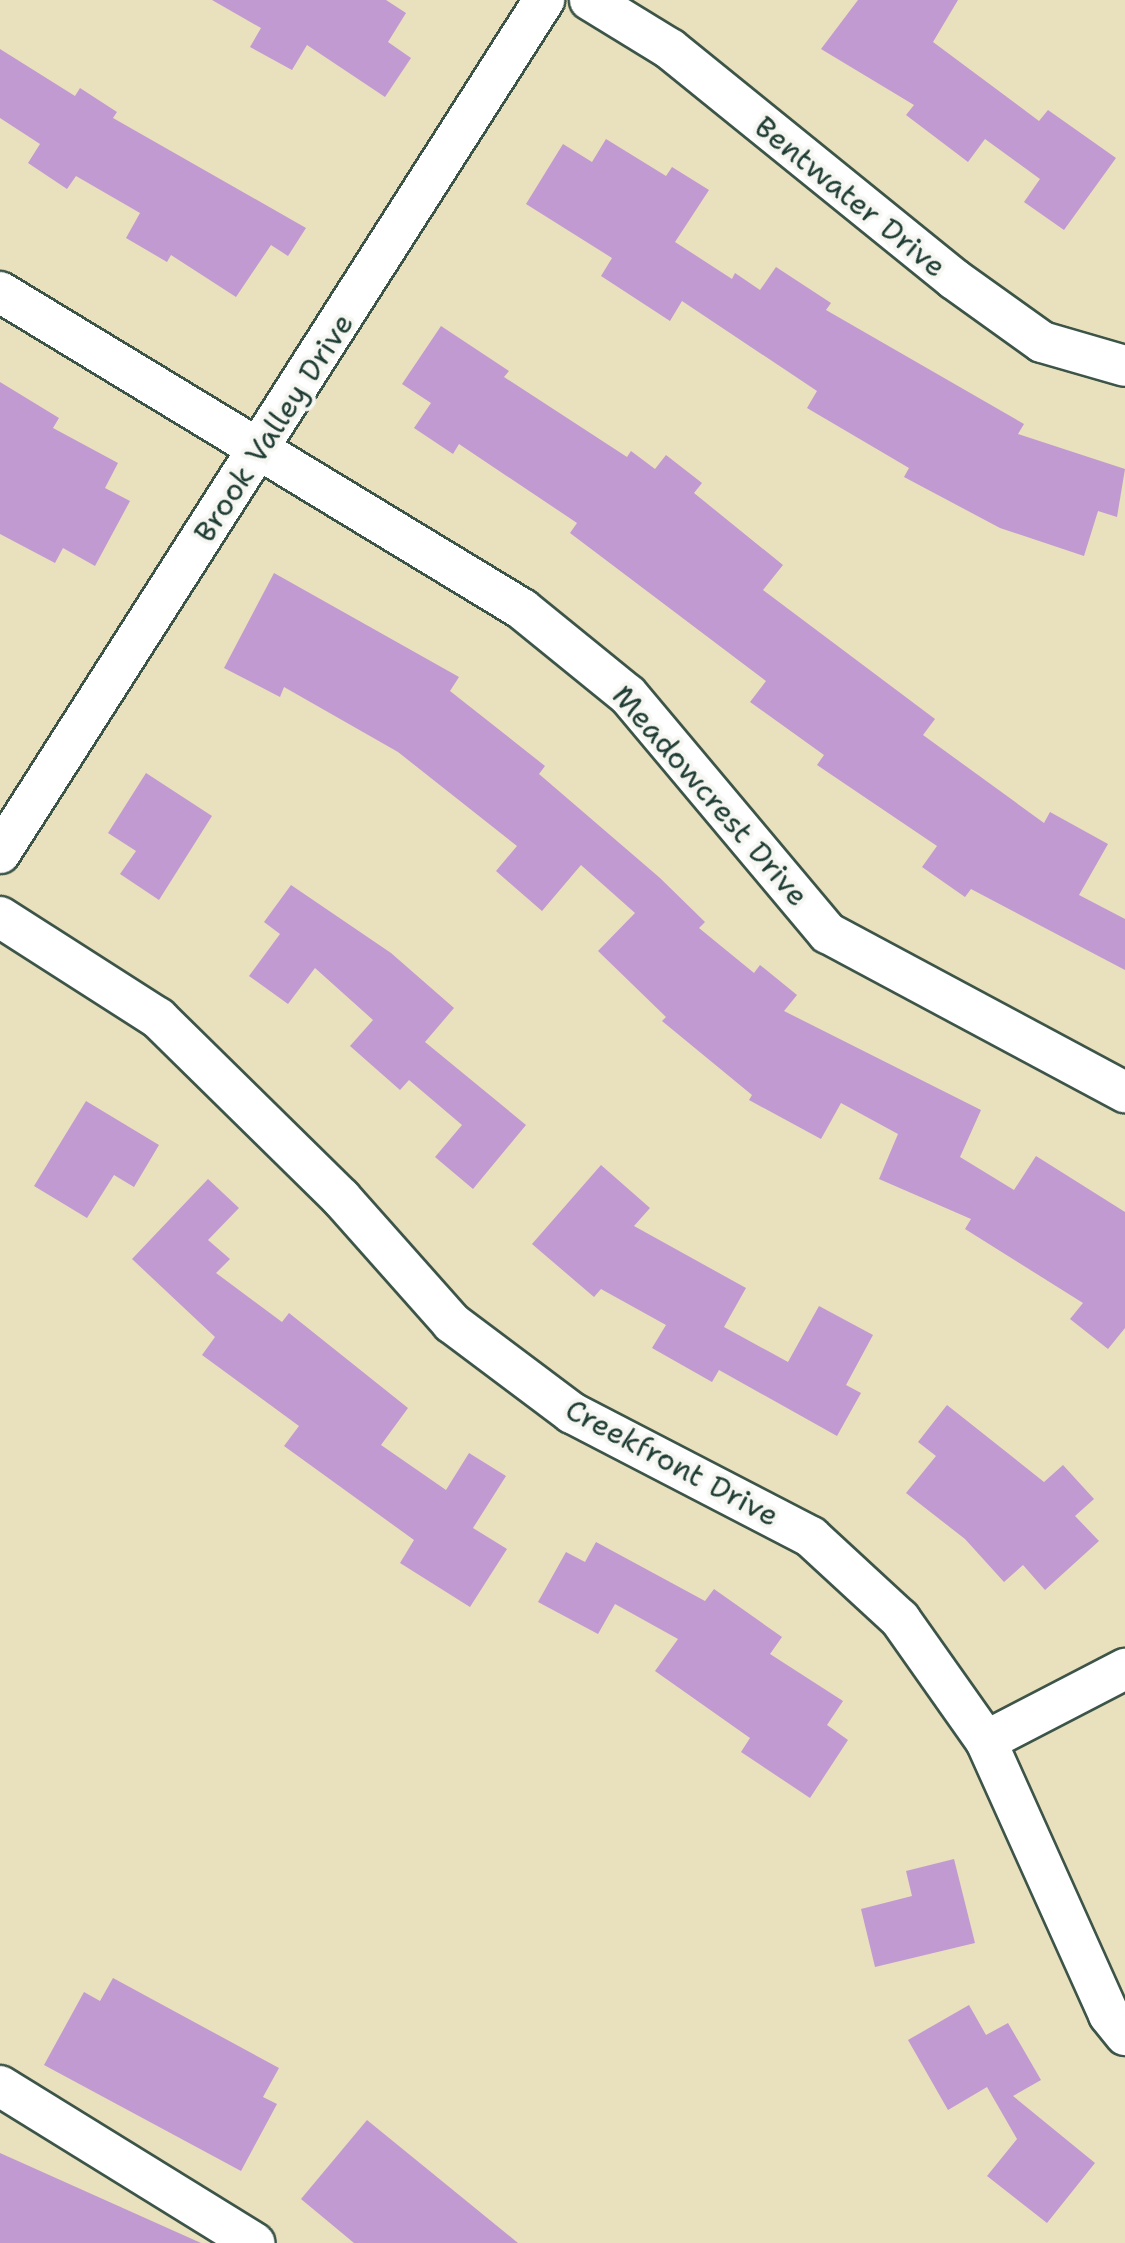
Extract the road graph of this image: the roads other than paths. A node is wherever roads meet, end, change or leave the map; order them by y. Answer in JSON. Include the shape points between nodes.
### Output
{"nodes":[{"id":1,"x":544,"y":0,"type":"edge"},
{"id":2,"x":590,"y":0,"type":"edge"},
{"id":3,"x":0,"y":292,"type":"edge"},
{"id":4,"x":1125,"y":366,"type":"edge"},
{"id":5,"x":259,"y":453,"type":"junction"},
{"id":6,"x":0,"y":852,"type":"edge"},
{"id":7,"x":0,"y":917,"type":"edge"},
{"id":8,"x":1125,"y":1092,"type":"edge"},
{"id":9,"x":1125,"y":1669,"type":"edge"},
{"id":10,"x":986,"y":1741,"type":"junction"},
{"id":11,"x":1125,"y":2034,"type":"edge"},
{"id":12,"x":0,"y":2086,"type":"edge"},
{"id":13,"x":254,"y":2243,"type":"edge"}],
"edges":[{"from":1,"to":5,"type":"street","name":"Brook Valley Drive"},
{"from":2,"to":4,"type":"street","name":"Bentwater Drive","via":[[670,49],[954,280],[1042,342]]},
{"from":3,"to":5,"type":"street","name":"Meadowcrest Drive"},
{"from":5,"to":6,"type":"street","name":"Brook Valley Drive"},
{"from":5,"to":8,"type":"street","name":"Meadowcrest Drive","via":[[522,609],[628,696],[828,933]]},
{"from":7,"to":10,"type":"street","name":"Creekfront Drive","via":[[158,1018],[341,1198],[452,1323],[572,1413],[811,1537],[900,1619]]},
{"from":9,"to":10,"type":"street"},
{"from":10,"to":11,"type":"street","name":"Creekfront Drive","via":[[1109,2015]]},
{"from":12,"to":13,"type":"street"}]}
